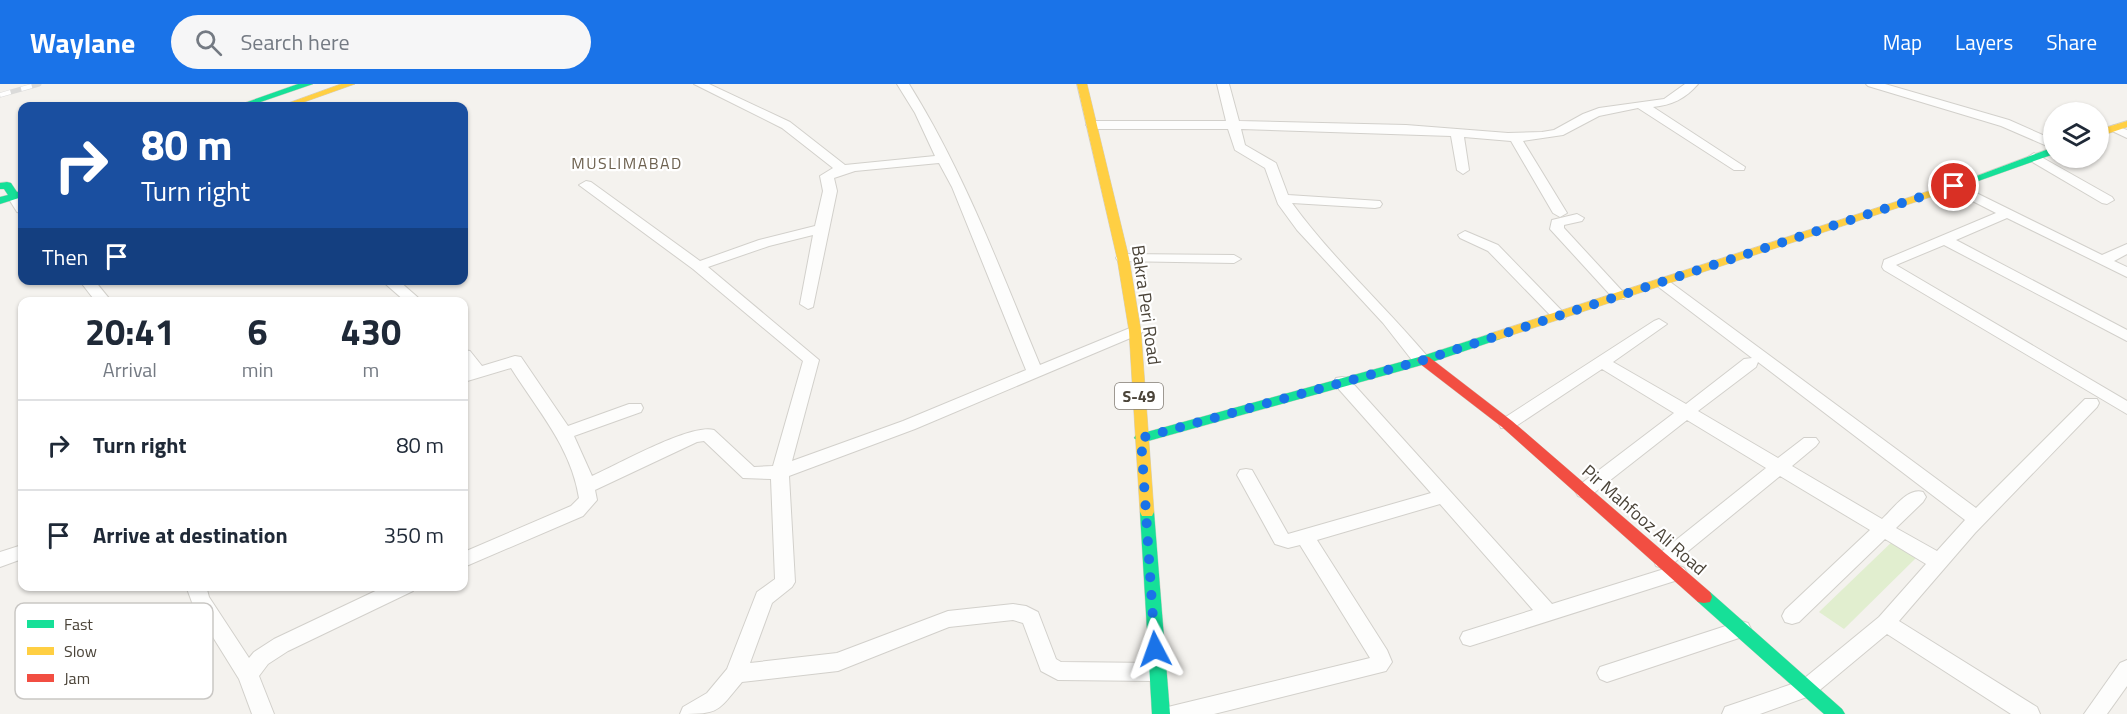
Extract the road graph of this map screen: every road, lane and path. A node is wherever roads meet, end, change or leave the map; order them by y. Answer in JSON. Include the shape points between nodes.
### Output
{"nodes":[{"id":1,"x":308,"y":84,"type":"edge"},
{"id":2,"x":350,"y":84,"type":"edge"},
{"id":3,"x":700,"y":84,"type":"edge"},
{"id":4,"x":903,"y":84,"type":"edge"},
{"id":5,"x":1082,"y":84,"type":"edge"},
{"id":6,"x":1223,"y":84,"type":"edge"},
{"id":7,"x":1692,"y":84,"type":"edge"},
{"id":8,"x":1872,"y":84,"type":"edge"},
{"id":9,"x":253,"y":102,"type":"edge"},
{"id":10,"x":296,"y":102,"type":"edge"},
{"id":11,"x":1641,"y":105,"type":"junction"},
{"id":12,"x":1233,"y":124,"type":"junction"},
{"id":13,"x":1092,"y":125,"type":"junction"},
{"id":14,"x":1457,"y":132,"type":"junction"},
{"id":15,"x":1515,"y":136,"type":"junction"},
{"id":16,"x":2043,"y":140,"type":"edge"},
{"id":17,"x":2043,"y":154,"type":"edge"},
{"id":18,"x":2034,"y":157,"type":"junction"},
{"id":19,"x":943,"y":159,"type":"junction"},
{"id":20,"x":1739,"y":167,"type":"dead end"},
{"id":21,"x":842,"y":169,"type":"junction"},
{"id":22,"x":1463,"y":170,"type":"dead end"},
{"id":23,"x":586,"y":185,"type":"dead end"},
{"id":24,"x":1954,"y":186,"type":"junction"},
{"id":25,"x":9,"y":190,"type":"edge"},
{"id":26,"x":1283,"y":199,"type":"junction"},
{"id":27,"x":2107,"y":200,"type":"dead end"},
{"id":28,"x":0,"y":201,"type":"edge"},
{"id":29,"x":18,"y":203,"type":"edge"},
{"id":30,"x":1375,"y":204,"type":"dead end"},
{"id":31,"x":1560,"y":213,"type":"dead end"},
{"id":32,"x":2007,"y":213,"type":"junction"},
{"id":33,"x":1577,"y":218,"type":"dead end"},
{"id":34,"x":821,"y":229,"type":"junction"},
{"id":35,"x":1465,"y":235,"type":"dead end"},
{"id":36,"x":1944,"y":239,"type":"junction"},
{"id":37,"x":2127,"y":248,"type":"edge"},
{"id":38,"x":1124,"y":258,"type":"junction"},
{"id":39,"x":1234,"y":260,"type":"dead end"},
{"id":40,"x":2102,"y":261,"type":"junction"},
{"id":41,"x":698,"y":266,"type":"junction"},
{"id":42,"x":2127,"y":273,"type":"edge"},
{"id":43,"x":1661,"y":282,"type":"junction"},
{"id":44,"x":90,"y":285,"type":"edge"},
{"id":45,"x":394,"y":285,"type":"edge"},
{"id":46,"x":1619,"y":296,"type":"junction"},
{"id":47,"x":101,"y":297,"type":"edge"},
{"id":48,"x":410,"y":297,"type":"edge"},
{"id":49,"x":808,"y":304,"type":"dead end"},
{"id":50,"x":1559,"y":316,"type":"junction"},
{"id":51,"x":1659,"y":324,"type":"dead end"},
{"id":52,"x":1135,"y":331,"type":"junction"},
{"id":53,"x":2127,"y":336,"type":"edge"},
{"id":54,"x":1423,"y":360,"type":"junction"},
{"id":55,"x":1602,"y":362,"type":"junction"},
{"id":56,"x":1750,"y":363,"type":"dead end"},
{"id":57,"x":1035,"y":373,"type":"junction"},
{"id":58,"x":471,"y":374,"type":"edge"},
{"id":59,"x":1342,"y":382,"type":"junction"},
{"id":60,"x":2091,"y":403,"type":"dead end"},
{"id":61,"x":635,"y":408,"type":"dead end"},
{"id":62,"x":2127,"y":408,"type":"edge"},
{"id":63,"x":1687,"y":412,"type":"junction"},
{"id":64,"x":1507,"y":424,"type":"junction"},
{"id":65,"x":563,"y":434,"type":"junction"},
{"id":66,"x":1141,"y":438,"type":"junction"},
{"id":67,"x":1810,"y":442,"type":"dead end"},
{"id":68,"x":1779,"y":467,"type":"junction"},
{"id":69,"x":780,"y":472,"type":"junction"},
{"id":70,"x":1246,"y":475,"type":"dead end"},
{"id":71,"x":588,"y":486,"type":"junction"},
{"id":72,"x":1584,"y":491,"type":"junction"},
{"id":73,"x":1444,"y":496,"type":"junction"},
{"id":74,"x":1917,"y":497,"type":"dead end"},
{"id":75,"x":1977,"y":519,"type":"junction"},
{"id":76,"x":1884,"y":530,"type":"junction"},
{"id":77,"x":1306,"y":538,"type":"junction"},
{"id":78,"x":18,"y":553,"type":"edge"},
{"id":79,"x":468,"y":558,"type":"edge"},
{"id":80,"x":0,"y":560,"type":"edge"},
{"id":81,"x":1939,"y":562,"type":"junction"},
{"id":82,"x":1670,"y":567,"type":"junction"},
{"id":83,"x":395,"y":591,"type":"edge"},
{"id":84,"x":1548,"y":614,"type":"junction"},
{"id":85,"x":1792,"y":616,"type":"dead end"},
{"id":86,"x":213,"y":620,"type":"edge"},
{"id":87,"x":1886,"y":623,"type":"junction"},
{"id":88,"x":1741,"y":629,"type":"junction"},
{"id":89,"x":1470,"y":638,"type":"dead end"},
{"id":90,"x":2127,"y":669,"type":"edge"},
{"id":91,"x":1156,"y":672,"type":"junction"},
{"id":92,"x":736,"y":674,"type":"junction"},
{"id":93,"x":1607,"y":674,"type":"dead end"},
{"id":94,"x":248,"y":675,"type":"junction"},
{"id":95,"x":1808,"y":688,"type":"junction"},
{"id":96,"x":263,"y":714,"type":"edge"},
{"id":97,"x":691,"y":714,"type":"edge"},
{"id":98,"x":1161,"y":714,"type":"edge"},
{"id":99,"x":1176,"y":714,"type":"edge"},
{"id":100,"x":1733,"y":714,"type":"edge"},
{"id":101,"x":1836,"y":714,"type":"edge"},
{"id":102,"x":2029,"y":714,"type":"edge"},
{"id":103,"x":2095,"y":714,"type":"edge"}],
"edges":[{"from":1,"to":9,"type":"main road"},
{"from":2,"to":10,"type":"main road"},
{"from":3,"to":21,"type":"street","via":[[786,125]]},
{"from":4,"to":19,"type":"street"},
{"from":5,"to":13,"type":"main road","name":"Bakra Peri Road","number":"S-49"},
{"from":6,"to":12,"type":"street"},
{"from":7,"to":11,"type":"street","via":[[1666,102]]},
{"from":8,"to":16,"type":"street","via":[[2005,123]]},
{"from":11,"to":15,"type":"street","via":[[1596,112],[1556,134]]},
{"from":11,"to":20,"type":"street"},
{"from":12,"to":13,"type":"street"},
{"from":12,"to":14,"type":"street"},
{"from":12,"to":26,"type":"street","via":[[1239,147],[1271,166]]},
{"from":13,"to":38,"type":"main road","name":"Bakra Peri Road","number":"S-49"},
{"from":14,"to":15,"type":"street"},
{"from":14,"to":22,"type":"street"},
{"from":15,"to":31,"type":"street"},
{"from":17,"to":18,"type":"main road"},
{"from":18,"to":24,"type":"main road"},
{"from":18,"to":27,"type":"street"},
{"from":19,"to":21,"type":"street"},
{"from":19,"to":57,"type":"street"},
{"from":21,"to":34,"type":"street","via":[[827,176],[830,191]]},
{"from":23,"to":41,"type":"street"},
{"from":24,"to":32,"type":"street"},
{"from":24,"to":43,"type":"main road"},
{"from":25,"to":28,"type":"main road"},
{"from":25,"to":29,"type":"street"},
{"from":26,"to":30,"type":"street"},
{"from":26,"to":54,"type":"street","via":[[1302,226]]},
{"from":32,"to":36,"type":"street"},
{"from":32,"to":40,"type":"street"},
{"from":33,"to":46,"type":"street","via":[[1557,223],[1557,229]]},
{"from":34,"to":41,"type":"street","via":[[764,243]]},
{"from":34,"to":49,"type":"street"},
{"from":35,"to":50,"type":"street","via":[[1493,248]]},
{"from":36,"to":53,"type":"street"},
{"from":36,"to":62,"type":"street","via":[[1889,263],[1889,267]]},
{"from":37,"to":40,"type":"street"},
{"from":38,"to":39,"type":"street"},
{"from":38,"to":52,"type":"main road","name":"Bakra Peri Road","number":"S-49"},
{"from":40,"to":42,"type":"street"},
{"from":41,"to":69,"type":"street","via":[[811,360]]},
{"from":43,"to":46,"type":"main road"},
{"from":43,"to":75,"type":"street"},
{"from":44,"to":47,"type":"street"},
{"from":45,"to":48,"type":"street"},
{"from":46,"to":50,"type":"main road"},
{"from":50,"to":54,"type":"main road"},
{"from":51,"to":55,"type":"street"},
{"from":52,"to":57,"type":"street"},
{"from":52,"to":66,"type":"main road","name":"Bakra Peri Road","number":"S-49"},
{"from":54,"to":59,"type":"main road"},
{"from":54,"to":64,"type":"main road","name":"Pir Mahfooz Ali Road"},
{"from":55,"to":63,"type":"street"},
{"from":55,"to":64,"type":"street"},
{"from":56,"to":63,"type":"street"},
{"from":57,"to":69,"type":"street"},
{"from":58,"to":65,"type":"street","via":[[515,361]]},
{"from":59,"to":66,"type":"main road"},
{"from":59,"to":73,"type":"street"},
{"from":60,"to":75,"type":"street"},
{"from":61,"to":65,"type":"street"},
{"from":63,"to":68,"type":"street"},
{"from":63,"to":72,"type":"street"},
{"from":64,"to":72,"type":"main road","name":"Pir Mahfooz Ali Road"},
{"from":65,"to":71,"type":"street"},
{"from":66,"to":91,"type":"main road","name":"Bakra Peri Road","number":"S-49"},
{"from":67,"to":68,"type":"street"},
{"from":68,"to":76,"type":"street"},
{"from":68,"to":82,"type":"street"},
{"from":69,"to":71,"type":"street","via":[[749,473],[708,435],[694,435]]},
{"from":69,"to":92,"type":"street","via":[[785,582],[764,598]]},
{"from":70,"to":77,"type":"street","via":[[1282,538],[1288,542]]},
{"from":71,"to":79,"type":"street","via":[[588,500],[577,511]]},
{"from":72,"to":82,"type":"main road","name":"Pir Mahfooz Ali Road"},
{"from":73,"to":77,"type":"street"},
{"from":73,"to":84,"type":"street"},
{"from":74,"to":76,"type":"street"},
{"from":75,"to":81,"type":"street"},
{"from":76,"to":81,"type":"street"},
{"from":76,"to":85,"type":"street"},
{"from":77,"to":99,"type":"street","via":[[1382,662]]},
{"from":78,"to":80,"type":"street"},
{"from":81,"to":87,"type":"street"},
{"from":82,"to":84,"type":"street"},
{"from":82,"to":88,"type":"main road","name":"Pir Mahfooz Ali Road"},
{"from":83,"to":94,"type":"street","via":[[281,645],[261,658]]},
{"from":84,"to":89,"type":"street"},
{"from":86,"to":94,"type":"street"},
{"from":87,"to":95,"type":"street"},
{"from":87,"to":102,"type":"street"},
{"from":88,"to":93,"type":"street"},
{"from":88,"to":95,"type":"main road","name":"Pir Mahfooz Ali Road"},
{"from":90,"to":103,"type":"street"},
{"from":91,"to":92,"type":"street","via":[[1058,671],[1048,666],[1031,618],[1013,612],[948,619],[838,662]]},
{"from":91,"to":98,"type":"main road","name":"Bakra Peri Road","number":"S-49"},
{"from":92,"to":97,"type":"street","via":[[714,700]]},
{"from":94,"to":96,"type":"street"},
{"from":95,"to":100,"type":"street"},
{"from":95,"to":101,"type":"main road","name":"Pir Mahfooz Ali Road"}]}
